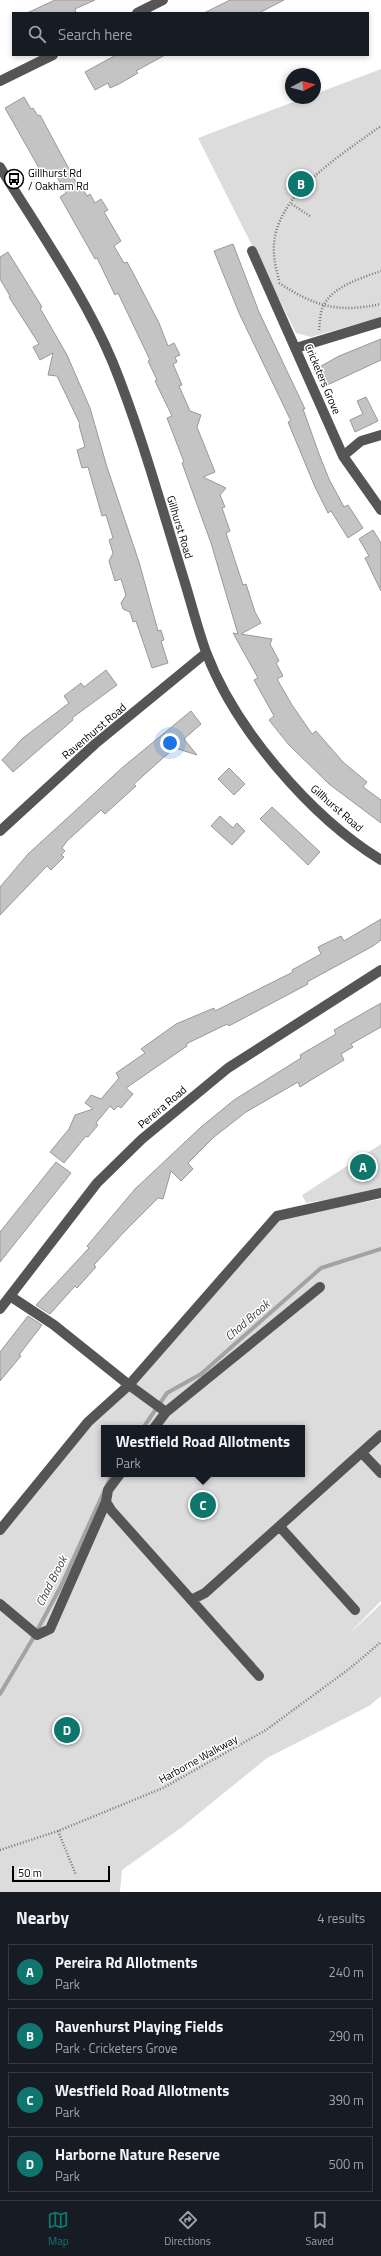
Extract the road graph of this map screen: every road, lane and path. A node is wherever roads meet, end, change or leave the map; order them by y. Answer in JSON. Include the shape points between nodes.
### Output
{"nodes":[{"id":1,"x":162,"y":0,"type":"edge"},
{"id":2,"x":139,"y":12,"type":"edge"},
{"id":3,"x":51,"y":56,"type":"edge"},
{"id":4,"x":0,"y":81,"type":"edge"},
{"id":5,"x":381,"y":126,"type":"edge"},
{"id":6,"x":0,"y":167,"type":"edge"},
{"id":7,"x":290,"y":203,"type":"junction"},
{"id":8,"x":310,"y":216,"type":"dead end"},
{"id":9,"x":252,"y":251,"type":"dead end"},
{"id":10,"x":381,"y":271,"type":"edge"},
{"id":11,"x":280,"y":283,"type":"junction"},
{"id":12,"x":281,"y":289,"type":"dead end"},
{"id":13,"x":381,"y":304,"type":"edge"},
{"id":14,"x":323,"y":306,"type":"junction"},
{"id":15,"x":381,"y":322,"type":"edge"},
{"id":16,"x":322,"y":340,"type":"junction"},
{"id":17,"x":296,"y":348,"type":"junction"},
{"id":18,"x":381,"y":435,"type":"edge"},
{"id":19,"x":343,"y":456,"type":"junction"},
{"id":20,"x":381,"y":510,"type":"edge"},
{"id":21,"x":206,"y":653,"type":"junction"},
{"id":22,"x":0,"y":816,"type":"edge"},
{"id":23,"x":2,"y":828,"type":"edge"},
{"id":24,"x":381,"y":860,"type":"edge"},
{"id":25,"x":381,"y":970,"type":"edge"},
{"id":26,"x":381,"y":1193,"type":"edge"},
{"id":27,"x":320,"y":1287,"type":"dead end"},
{"id":28,"x":10,"y":1296,"type":"junction"},
{"id":29,"x":0,"y":1309,"type":"edge"},
{"id":30,"x":129,"y":1385,"type":"junction"},
{"id":31,"x":161,"y":1408,"type":"junction"},
{"id":32,"x":155,"y":1425,"type":"edge"},
{"id":33,"x":381,"y":1435,"type":"edge"},
{"id":34,"x":362,"y":1453,"type":"junction"},
{"id":35,"x":381,"y":1473,"type":"edge"},
{"id":36,"x":118,"y":1477,"type":"edge"},
{"id":37,"x":106,"y":1502,"type":"junction"},
{"id":38,"x":280,"y":1527,"type":"junction"},
{"id":39,"x":0,"y":1530,"type":"edge"},
{"id":40,"x":191,"y":1600,"type":"junction"},
{"id":41,"x":0,"y":1604,"type":"edge"},
{"id":42,"x":355,"y":1610,"type":"dead end"},
{"id":43,"x":381,"y":1642,"type":"edge"},
{"id":44,"x":259,"y":1676,"type":"dead end"},
{"id":45,"x":58,"y":1832,"type":"junction"},
{"id":46,"x":0,"y":1850,"type":"edge"},
{"id":47,"x":76,"y":1875,"type":"dead end"}],
"edges":[{"from":1,"to":2,"type":"street"},
{"from":3,"to":4,"type":"street"},
{"from":5,"to":7,"type":"path","via":[[320,171]]},
{"from":6,"to":21,"type":"street","name":"Gillhurst Road","via":[[78,297],[112,362],[135,423]]},
{"from":7,"to":8,"type":"path"},
{"from":7,"to":11,"type":"path","via":[[273,240],[273,261]]},
{"from":9,"to":17,"type":"street","name":"Cricketers Grove"},
{"from":10,"to":14,"type":"path","via":[[346,285]]},
{"from":11,"to":12,"type":"path"},
{"from":11,"to":14,"type":"path"},
{"from":13,"to":14,"type":"path","via":[[354,307]]},
{"from":14,"to":16,"type":"path","via":[[319,330]]},
{"from":15,"to":16,"type":"street"},
{"from":16,"to":17,"type":"street"},
{"from":17,"to":19,"type":"street","name":"Cricketers Grove"},
{"from":18,"to":19,"type":"street","via":[[361,441]]},
{"from":19,"to":20,"type":"street","name":"Cricketers Grove"},
{"from":21,"to":23,"type":"street","name":"Ravenhurst Road","via":[[95,744]]},
{"from":21,"to":24,"type":"street","name":"Gillhurst Road","via":[[238,717],[277,767],[338,827]]},
{"from":22,"to":23,"type":"street"},
{"from":25,"to":28,"type":"street","name":"Pereira Road","via":[[228,1068],[142,1139],[98,1183]]},
{"from":26,"to":30,"type":"street","via":[[277,1216]]},
{"from":27,"to":31,"type":"street"},
{"from":28,"to":29,"type":"street","name":"Pereira Road"},
{"from":28,"to":30,"type":"street","via":[[54,1325]]},
{"from":30,"to":31,"type":"street"},
{"from":30,"to":39,"type":"street","via":[[88,1422]]},
{"from":31,"to":32,"type":"street"},
{"from":33,"to":34,"type":"street"},
{"from":34,"to":35,"type":"street"},
{"from":34,"to":38,"type":"street"},
{"from":36,"to":37,"type":"street","via":[[108,1490]]},
{"from":37,"to":40,"type":"street"},
{"from":37,"to":41,"type":"street","via":[[50,1629],[35,1634]]},
{"from":38,"to":40,"type":"street","via":[[205,1593]]},
{"from":38,"to":42,"type":"street"},
{"from":40,"to":44,"type":"street"},
{"from":43,"to":45,"type":"path","name":"Harborne Walkway","via":[[266,1730],[162,1788]]},
{"from":45,"to":46,"type":"path","name":"Harborne Walkway"},
{"from":45,"to":47,"type":"path"}]}
